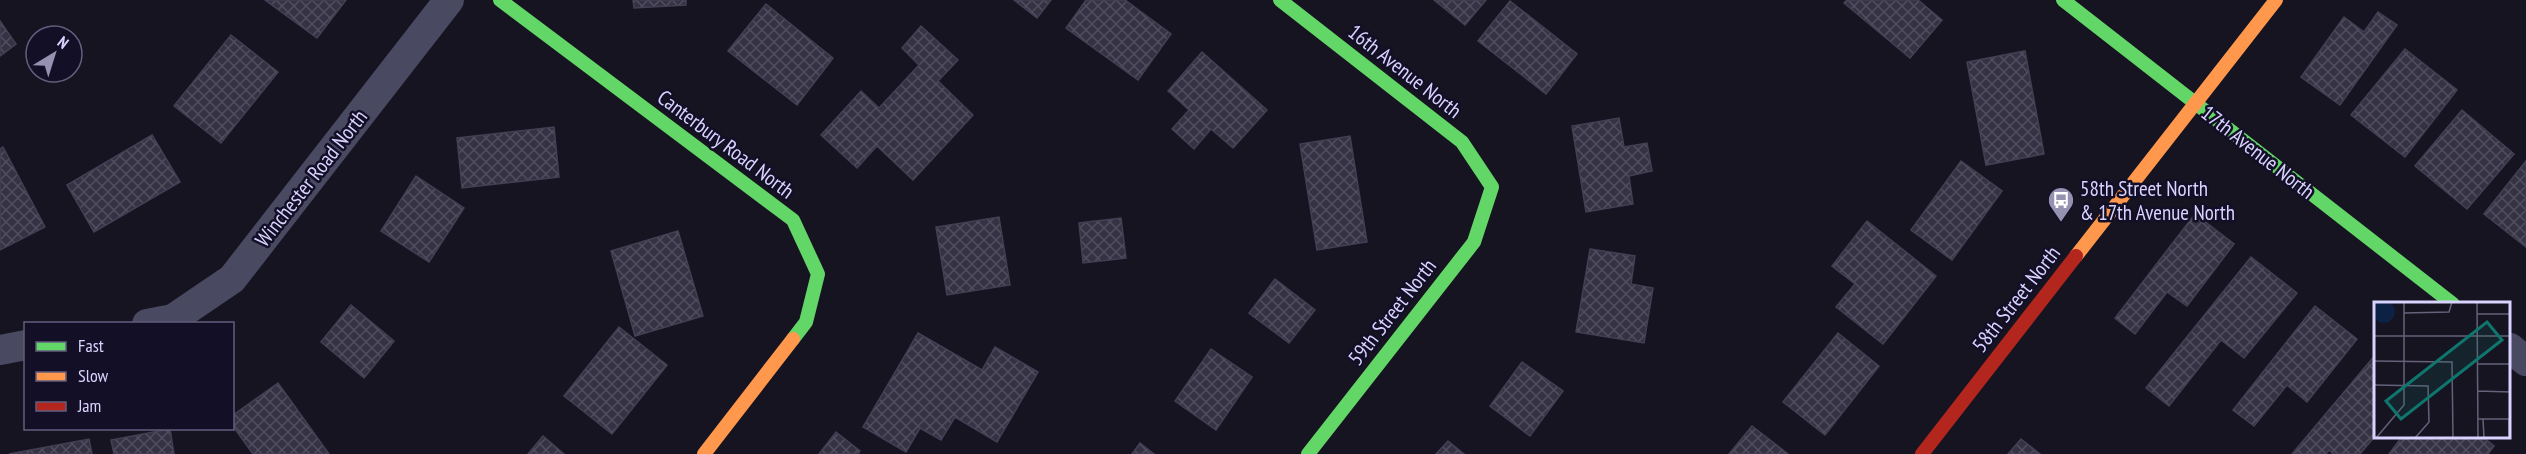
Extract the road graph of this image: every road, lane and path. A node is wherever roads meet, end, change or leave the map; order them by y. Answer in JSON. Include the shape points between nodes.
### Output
{"nodes":[{"id":1,"x":449,"y":0,"type":"edge"},
{"id":2,"x":500,"y":0,"type":"edge"},
{"id":3,"x":1280,"y":0,"type":"edge"},
{"id":4,"x":2063,"y":0,"type":"edge"},
{"id":5,"x":2276,"y":0,"type":"edge"},
{"id":6,"x":2195,"y":104,"type":"junction"},
{"id":7,"x":1492,"y":187,"type":"joint"},
{"id":8,"x":2450,"y":302,"type":"edge"},
{"id":9,"x":157,"y":322,"type":"edge"},
{"id":10,"x":24,"y":345,"type":"edge"},
{"id":11,"x":2511,"y":349,"type":"edge"},
{"id":12,"x":0,"y":350,"type":"edge"},
{"id":13,"x":2526,"y":361,"type":"edge"},
{"id":14,"x":704,"y":454,"type":"edge"},
{"id":15,"x":1308,"y":454,"type":"edge"},
{"id":16,"x":1922,"y":454,"type":"edge"}],
"edges":[{"from":1,"to":9,"type":"street","name":"Winchester Road North","via":[[232,279],[173,319]]},
{"from":2,"to":14,"type":"street","name":"Canterbury Road North","via":[[793,220],[818,274],[806,322]]},
{"from":3,"to":7,"type":"street","name":"16th Avenue North","via":[[1462,142]]},
{"from":4,"to":6,"type":"street","name":"17th Avenue North"},
{"from":5,"to":6,"type":"street","name":"58th Street North"},
{"from":6,"to":8,"type":"street","name":"17th Avenue North"},
{"from":6,"to":16,"type":"street","name":"58th Street North"},
{"from":7,"to":15,"type":"street","name":"59th Street North","via":[[1474,242]]},
{"from":10,"to":12,"type":"street"},
{"from":11,"to":13,"type":"street"}]}
